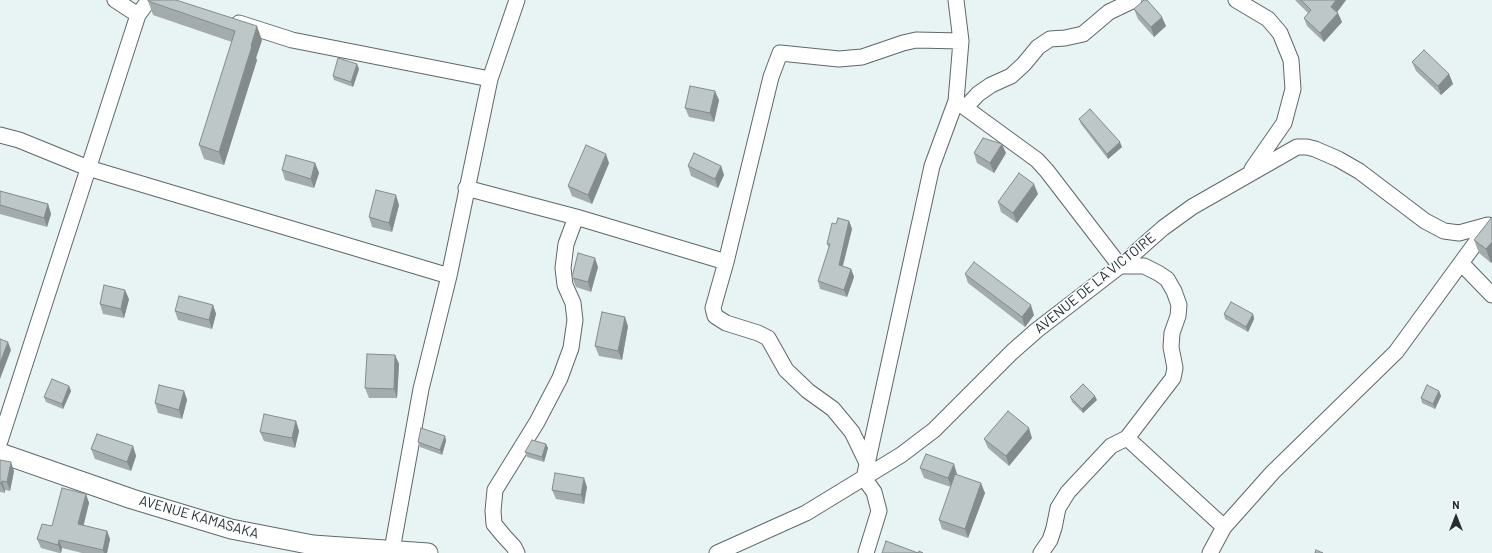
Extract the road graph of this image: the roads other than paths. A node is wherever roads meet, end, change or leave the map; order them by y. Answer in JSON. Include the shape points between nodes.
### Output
{"nodes":[{"id":1,"x":115,"y":0,"type":"edge"},
{"id":2,"x":149,"y":0,"type":"edge"},
{"id":3,"x":517,"y":0,"type":"edge"},
{"id":4,"x":956,"y":0,"type":"edge"},
{"id":5,"x":1134,"y":0,"type":"edge"},
{"id":6,"x":1236,"y":0,"type":"edge"},
{"id":7,"x":138,"y":15,"type":"junction"},
{"id":8,"x":226,"y":19,"type":"edge"},
{"id":9,"x":961,"y":41,"type":"junction"},
{"id":10,"x":490,"y":79,"type":"junction"},
{"id":11,"x":961,"y":104,"type":"junction"},
{"id":12,"x":0,"y":135,"type":"edge"},
{"id":13,"x":88,"y":168,"type":"junction"},
{"id":14,"x":1249,"y":174,"type":"junction"},
{"id":15,"x":466,"y":188,"type":"junction"},
{"id":16,"x":576,"y":217,"type":"junction"},
{"id":17,"x":1490,"y":223,"type":"edge"},
{"id":18,"x":726,"y":262,"type":"junction"},
{"id":19,"x":1461,"y":263,"type":"junction"},
{"id":20,"x":1120,"y":266,"type":"junction"},
{"id":21,"x":449,"y":276,"type":"junction"},
{"id":22,"x":1492,"y":295,"type":"edge"},
{"id":23,"x":1127,"y":438,"type":"junction"},
{"id":24,"x":0,"y":441,"type":"edge"},
{"id":25,"x":0,"y":453,"type":"edge"},
{"id":26,"x":867,"y":463,"type":"junction"},
{"id":27,"x":864,"y":478,"type":"junction"},
{"id":28,"x":1224,"y":528,"type":"junction"},
{"id":29,"x":313,"y":549,"type":"edge"},
{"id":30,"x":392,"y":550,"type":"junction"},
{"id":31,"x":428,"y":553,"type":"edge"},
{"id":32,"x":517,"y":553,"type":"edge"},
{"id":33,"x":717,"y":553,"type":"edge"},
{"id":34,"x":866,"y":553,"type":"edge"},
{"id":35,"x":1041,"y":553,"type":"edge"},
{"id":36,"x":1210,"y":553,"type":"edge"}],
"edges":[{"from":1,"to":7,"type":"street"},
{"from":2,"to":7,"type":"street"},
{"from":3,"to":10,"type":"street"},
{"from":4,"to":9,"type":"street"},
{"from":5,"to":11,"type":"street","via":[[1109,12],[1083,34],[1050,39],[1038,47],[1011,76]]},
{"from":6,"to":14,"type":"street","via":[[1268,19],[1280,33],[1291,60],[1293,89],[1284,123]]},
{"from":7,"to":13,"type":"street"},
{"from":8,"to":10,"type":"street","via":[[292,40]]},
{"from":9,"to":11,"type":"street"},
{"from":9,"to":18,"type":"street","via":[[916,40],[862,57],[839,59],[780,53],[771,77]]},
{"from":10,"to":15,"type":"street"},
{"from":11,"to":20,"type":"street","via":[[1037,160]]},
{"from":11,"to":26,"type":"street","via":[[930,171]]},
{"from":12,"to":13,"type":"street"},
{"from":13,"to":21,"type":"street"},
{"from":13,"to":24,"type":"street"},
{"from":14,"to":17,"type":"street","name":"AVENUE DE LA VICTOIRE","via":[[1297,147],[1307,147],[1338,159],[1359,171],[1425,221],[1444,231],[1459,233]]},
{"from":14,"to":20,"type":"street","name":"AVENUE DE LA VICTOIRE","via":[[1192,207],[1163,228]]},
{"from":15,"to":16,"type":"street"},
{"from":15,"to":21,"type":"street"},
{"from":16,"to":18,"type":"street"},
{"from":16,"to":32,"type":"street","via":[[566,244],[563,268],[575,320],[571,348],[560,378],[537,422],[495,490],[494,524]]},
{"from":17,"to":19,"type":"street"},
{"from":18,"to":26,"type":"street","via":[[714,308],[715,316],[726,323],[768,338],[786,370],[808,391],[833,409],[852,432]]},
{"from":19,"to":22,"type":"street"},
{"from":19,"to":28,"type":"street","via":[[1396,352],[1273,472]]},
{"from":20,"to":23,"type":"street","via":[[1144,266],[1158,273],[1167,279],[1179,305],[1172,333],[1171,347],[1175,368],[1173,378]]},
{"from":20,"to":27,"type":"street","name":"AVENUE DE LA VICTOIRE","via":[[1017,347],[934,430]]},
{"from":21,"to":30,"type":"street","via":[[421,389]]},
{"from":23,"to":28,"type":"street"},
{"from":23,"to":35,"type":"street","via":[[1111,446],[1068,492],[1058,508],[1050,540]]},
{"from":25,"to":29,"type":"street","name":"AVENUE KAMASAKA","via":[[184,516]]},
{"from":26,"to":27,"type":"street"},
{"from":27,"to":33,"type":"street","name":"AVENUE DE LA VICTOIRE","via":[[806,513]]},
{"from":27,"to":34,"type":"street","via":[[874,492],[878,511]]},
{"from":28,"to":36,"type":"street"},
{"from":29,"to":30,"type":"street","name":"AVENUE KAMASAKA"},
{"from":30,"to":31,"type":"street","name":"AVENUE KAMASAKA"}]}
